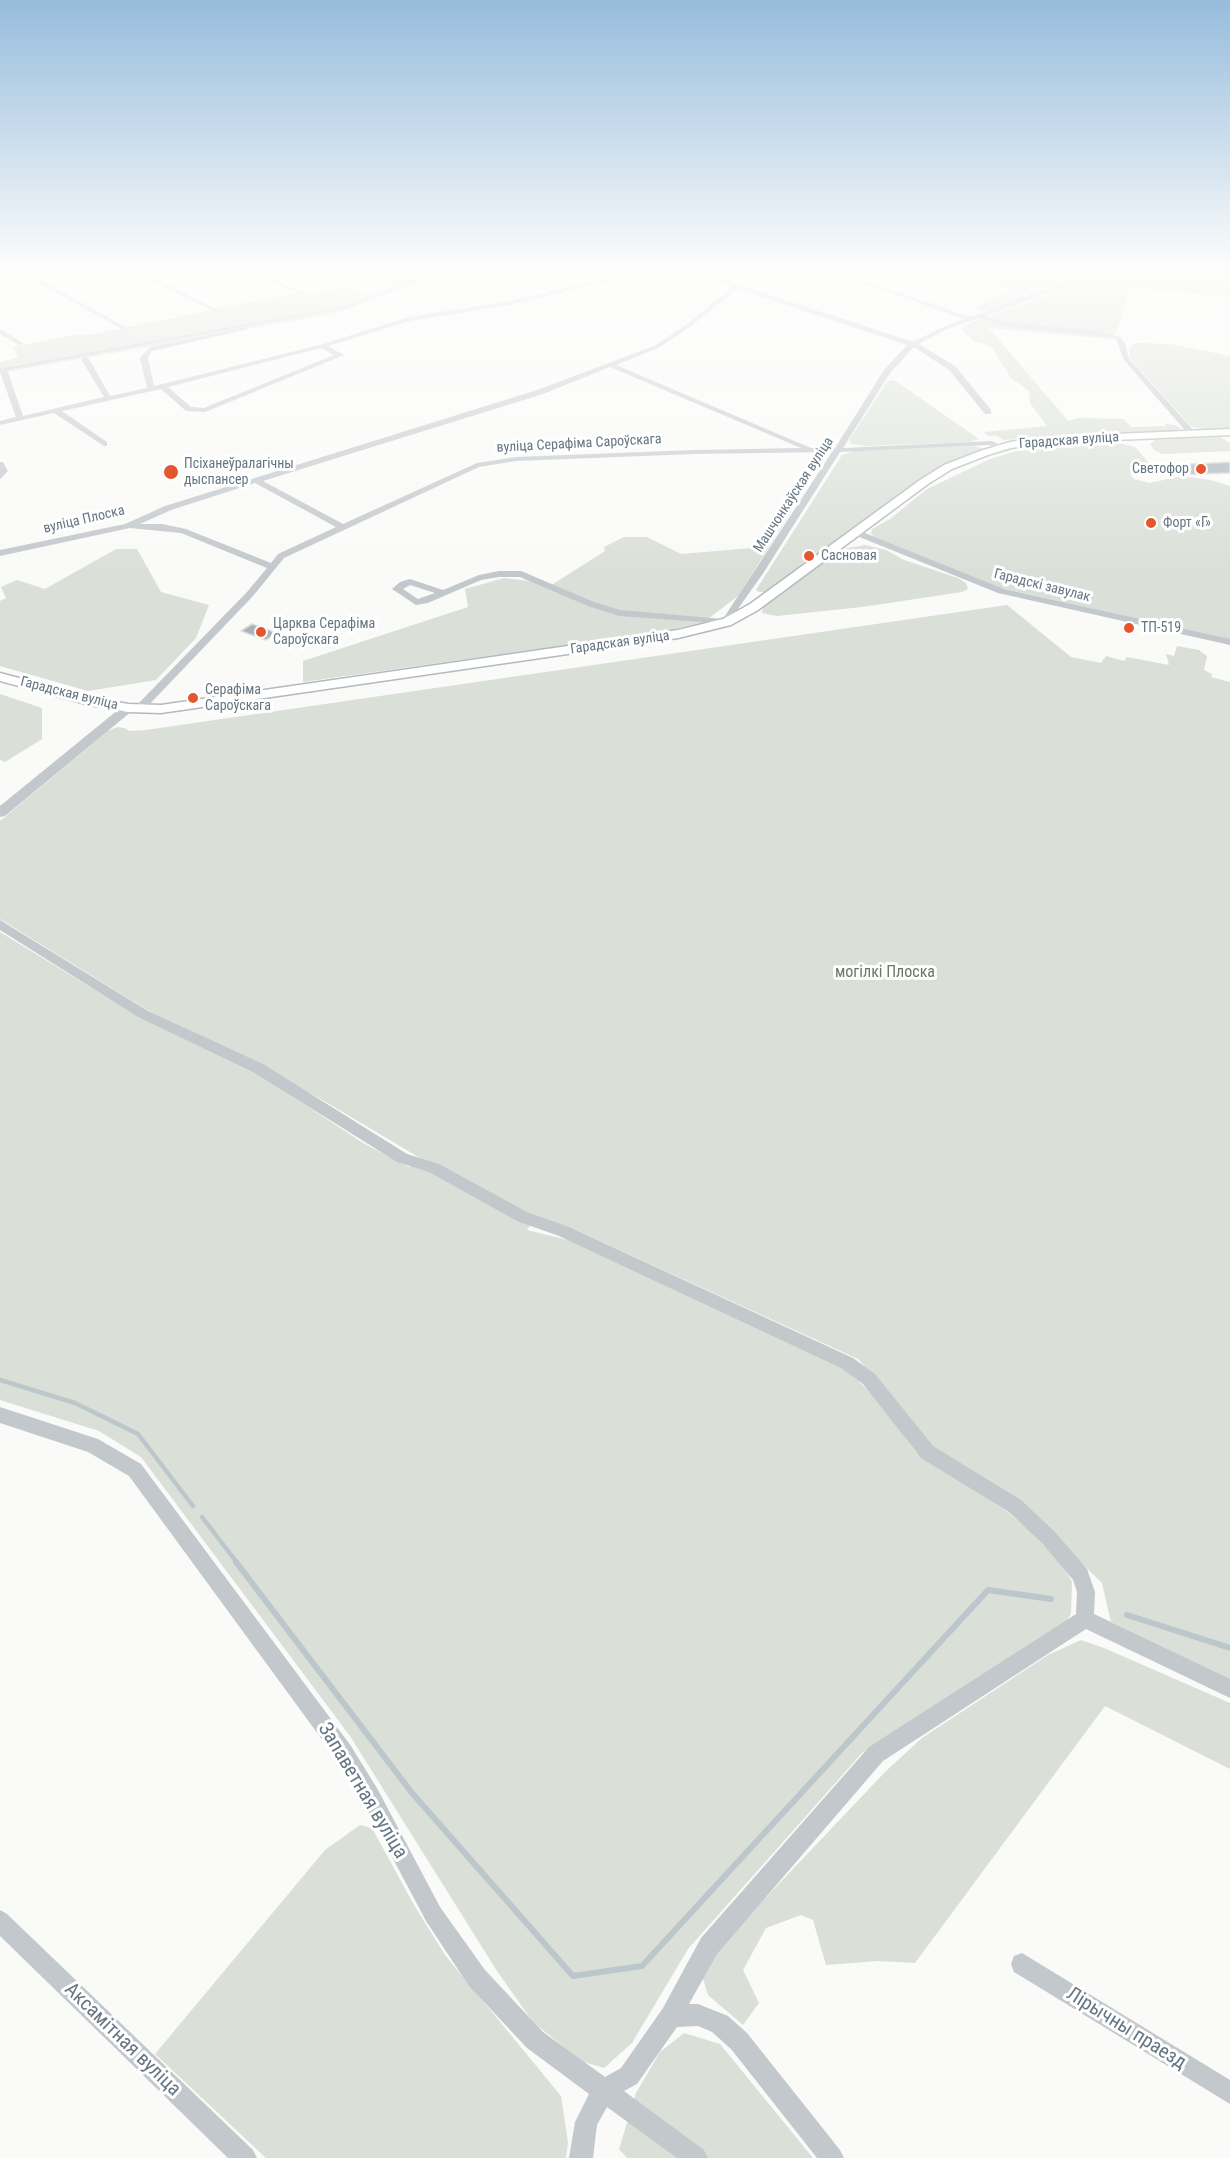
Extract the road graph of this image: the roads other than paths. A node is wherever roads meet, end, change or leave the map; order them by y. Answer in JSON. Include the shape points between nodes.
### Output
{"nodes":[{"id":1,"x":4,"y":372,"type":"dead end"},
{"id":2,"x":93,"y":373,"type":"edge"},
{"id":3,"x":147,"y":373,"type":"edge"},
{"id":4,"x":218,"y":373,"type":"edge"},
{"id":5,"x":297,"y":373,"type":"edge"},
{"id":6,"x":587,"y":373,"type":"edge"},
{"id":7,"x":630,"y":373,"type":"edge"},
{"id":8,"x":888,"y":373,"type":"edge"},
{"id":9,"x":956,"y":373,"type":"edge"},
{"id":10,"x":1138,"y":373,"type":"edge"},
{"id":11,"x":163,"y":387,"type":"junction"},
{"id":12,"x":151,"y":390,"type":"junction"},
{"id":13,"x":109,"y":400,"type":"junction"},
{"id":14,"x":56,"y":411,"type":"junction"},
{"id":15,"x":988,"y":412,"type":"dead end"},
{"id":16,"x":20,"y":419,"type":"junction"},
{"id":17,"x":0,"y":423,"type":"edge"},
{"id":18,"x":1230,"y":432,"type":"edge"},
{"id":19,"x":1193,"y":434,"type":"junction"},
{"id":20,"x":104,"y":444,"type":"dead end"},
{"id":21,"x":1000,"y":448,"type":"junction"},
{"id":22,"x":812,"y":450,"type":"junction"},
{"id":23,"x":840,"y":450,"type":"junction"},
{"id":24,"x":0,"y":464,"type":"edge"},
{"id":25,"x":0,"y":477,"type":"edge"},
{"id":26,"x":257,"y":481,"type":"junction"},
{"id":27,"x":128,"y":526,"type":"junction"},
{"id":28,"x":341,"y":526,"type":"junction"},
{"id":29,"x":855,"y":532,"type":"junction"},
{"id":30,"x":0,"y":553,"type":"edge"},
{"id":31,"x":271,"y":566,"type":"junction"},
{"id":32,"x":443,"y":593,"type":"dead end"},
{"id":33,"x":727,"y":622,"type":"junction"},
{"id":34,"x":1230,"y":642,"type":"edge"},
{"id":35,"x":0,"y":677,"type":"edge"},
{"id":36,"x":133,"y":709,"type":"junction"},
{"id":37,"x":0,"y":813,"type":"edge"},
{"id":38,"x":0,"y":924,"type":"edge"},
{"id":39,"x":0,"y":1414,"type":"edge"},
{"id":40,"x":1086,"y":1619,"type":"junction"},
{"id":41,"x":1230,"y":1689,"type":"edge"},
{"id":42,"x":0,"y":1921,"type":"edge"},
{"id":43,"x":1022,"y":1964,"type":"dead end"},
{"id":44,"x":671,"y":2016,"type":"junction"},
{"id":45,"x":603,"y":2091,"type":"junction"},
{"id":46,"x":1230,"y":2093,"type":"edge"},
{"id":47,"x":245,"y":2158,"type":"edge"},
{"id":48,"x":581,"y":2158,"type":"edge"},
{"id":49,"x":696,"y":2158,"type":"edge"},
{"id":50,"x":832,"y":2158,"type":"edge"}],
"edges":[{"from":1,"to":16,"type":"street"},
{"from":2,"to":13,"type":"street"},
{"from":3,"to":12,"type":"street"},
{"from":4,"to":11,"type":"street"},
{"from":5,"to":11,"type":"street","via":[[205,411],[189,409]]},
{"from":6,"to":26,"type":"street","name":"вуліца Плоска","via":[[501,406]]},
{"from":7,"to":22,"type":"street"},
{"from":8,"to":23,"type":"street","name":"Машчонкаўская вуліца"},
{"from":9,"to":15,"type":"street"},
{"from":10,"to":19,"type":"street"},
{"from":11,"to":12,"type":"street"},
{"from":12,"to":13,"type":"street"},
{"from":13,"to":14,"type":"street"},
{"from":14,"to":16,"type":"street"},
{"from":14,"to":20,"type":"street"},
{"from":16,"to":17,"type":"street"},
{"from":18,"to":19,"type":"main road","name":"Гарадская вуліца"},
{"from":19,"to":21,"type":"main road","name":"Гарадская вуліца","via":[[1047,440]]},
{"from":21,"to":23,"type":"street","name":"вуліца Серафіма Сароўскага","via":[[992,443]]},
{"from":21,"to":29,"type":"main road","name":"Гарадская вуліца","via":[[935,474]]},
{"from":22,"to":23,"type":"street","name":"вуліца Серафіма Сароўскага"},
{"from":22,"to":28,"type":"street","name":"вуліца Серафіма Сароўскага","via":[[496,461],[468,468]]},
{"from":23,"to":33,"type":"street","name":"Машчонкаўская вуліца"},
{"from":24,"to":25,"type":"street","via":[[4,471]]},
{"from":26,"to":27,"type":"street","name":"вуліца Плоска","via":[[168,508]]},
{"from":26,"to":28,"type":"street"},
{"from":27,"to":30,"type":"street","name":"вуліца Плоска"},
{"from":27,"to":31,"type":"street","via":[[183,531]]},
{"from":28,"to":31,"type":"street","name":"вуліца Серафіма Сароўскага","via":[[286,552]]},
{"from":29,"to":33,"type":"main road","name":"Гарадская вуліца","via":[[767,599]]},
{"from":29,"to":34,"type":"street","name":"Гарадскі завулак","via":[[1001,591]]},
{"from":31,"to":36,"type":"street","name":"вуліца Серафіма Сароўскага","via":[[250,594]]},
{"from":32,"to":33,"type":"street","via":[[479,578],[521,574],[619,613]]},
{"from":33,"to":36,"type":"main road","name":"Гарадская вуліца","via":[[678,634],[185,706]]},
{"from":35,"to":36,"type":"main road","name":"Гарадская вуліца"},
{"from":36,"to":37,"type":"street"},
{"from":38,"to":40,"type":"street","via":[[143,1014],[258,1068],[402,1158],[434,1168],[522,1217],[564,1231],[847,1363],[869,1379],[927,1452],[1015,1506],[1049,1538],[1081,1575],[1086,1592]]},
{"from":39,"to":45,"type":"street","name":"Запаветная вуліца","via":[[92,1445],[135,1470],[344,1753],[433,1914],[477,1978],[535,2040]]},
{"from":40,"to":41,"type":"street"},
{"from":40,"to":44,"type":"street","via":[[876,1754],[709,1946]]},
{"from":42,"to":47,"type":"street","name":"Аксамітная вуліца"},
{"from":43,"to":46,"type":"street","name":"Лірычны праезд"},
{"from":44,"to":45,"type":"street","via":[[629,2076]]},
{"from":44,"to":50,"type":"street","via":[[698,2015],[720,2024]]},
{"from":45,"to":48,"type":"street","via":[[586,2122]]},
{"from":45,"to":49,"type":"street","name":"Запаветная вуліца"}]}
